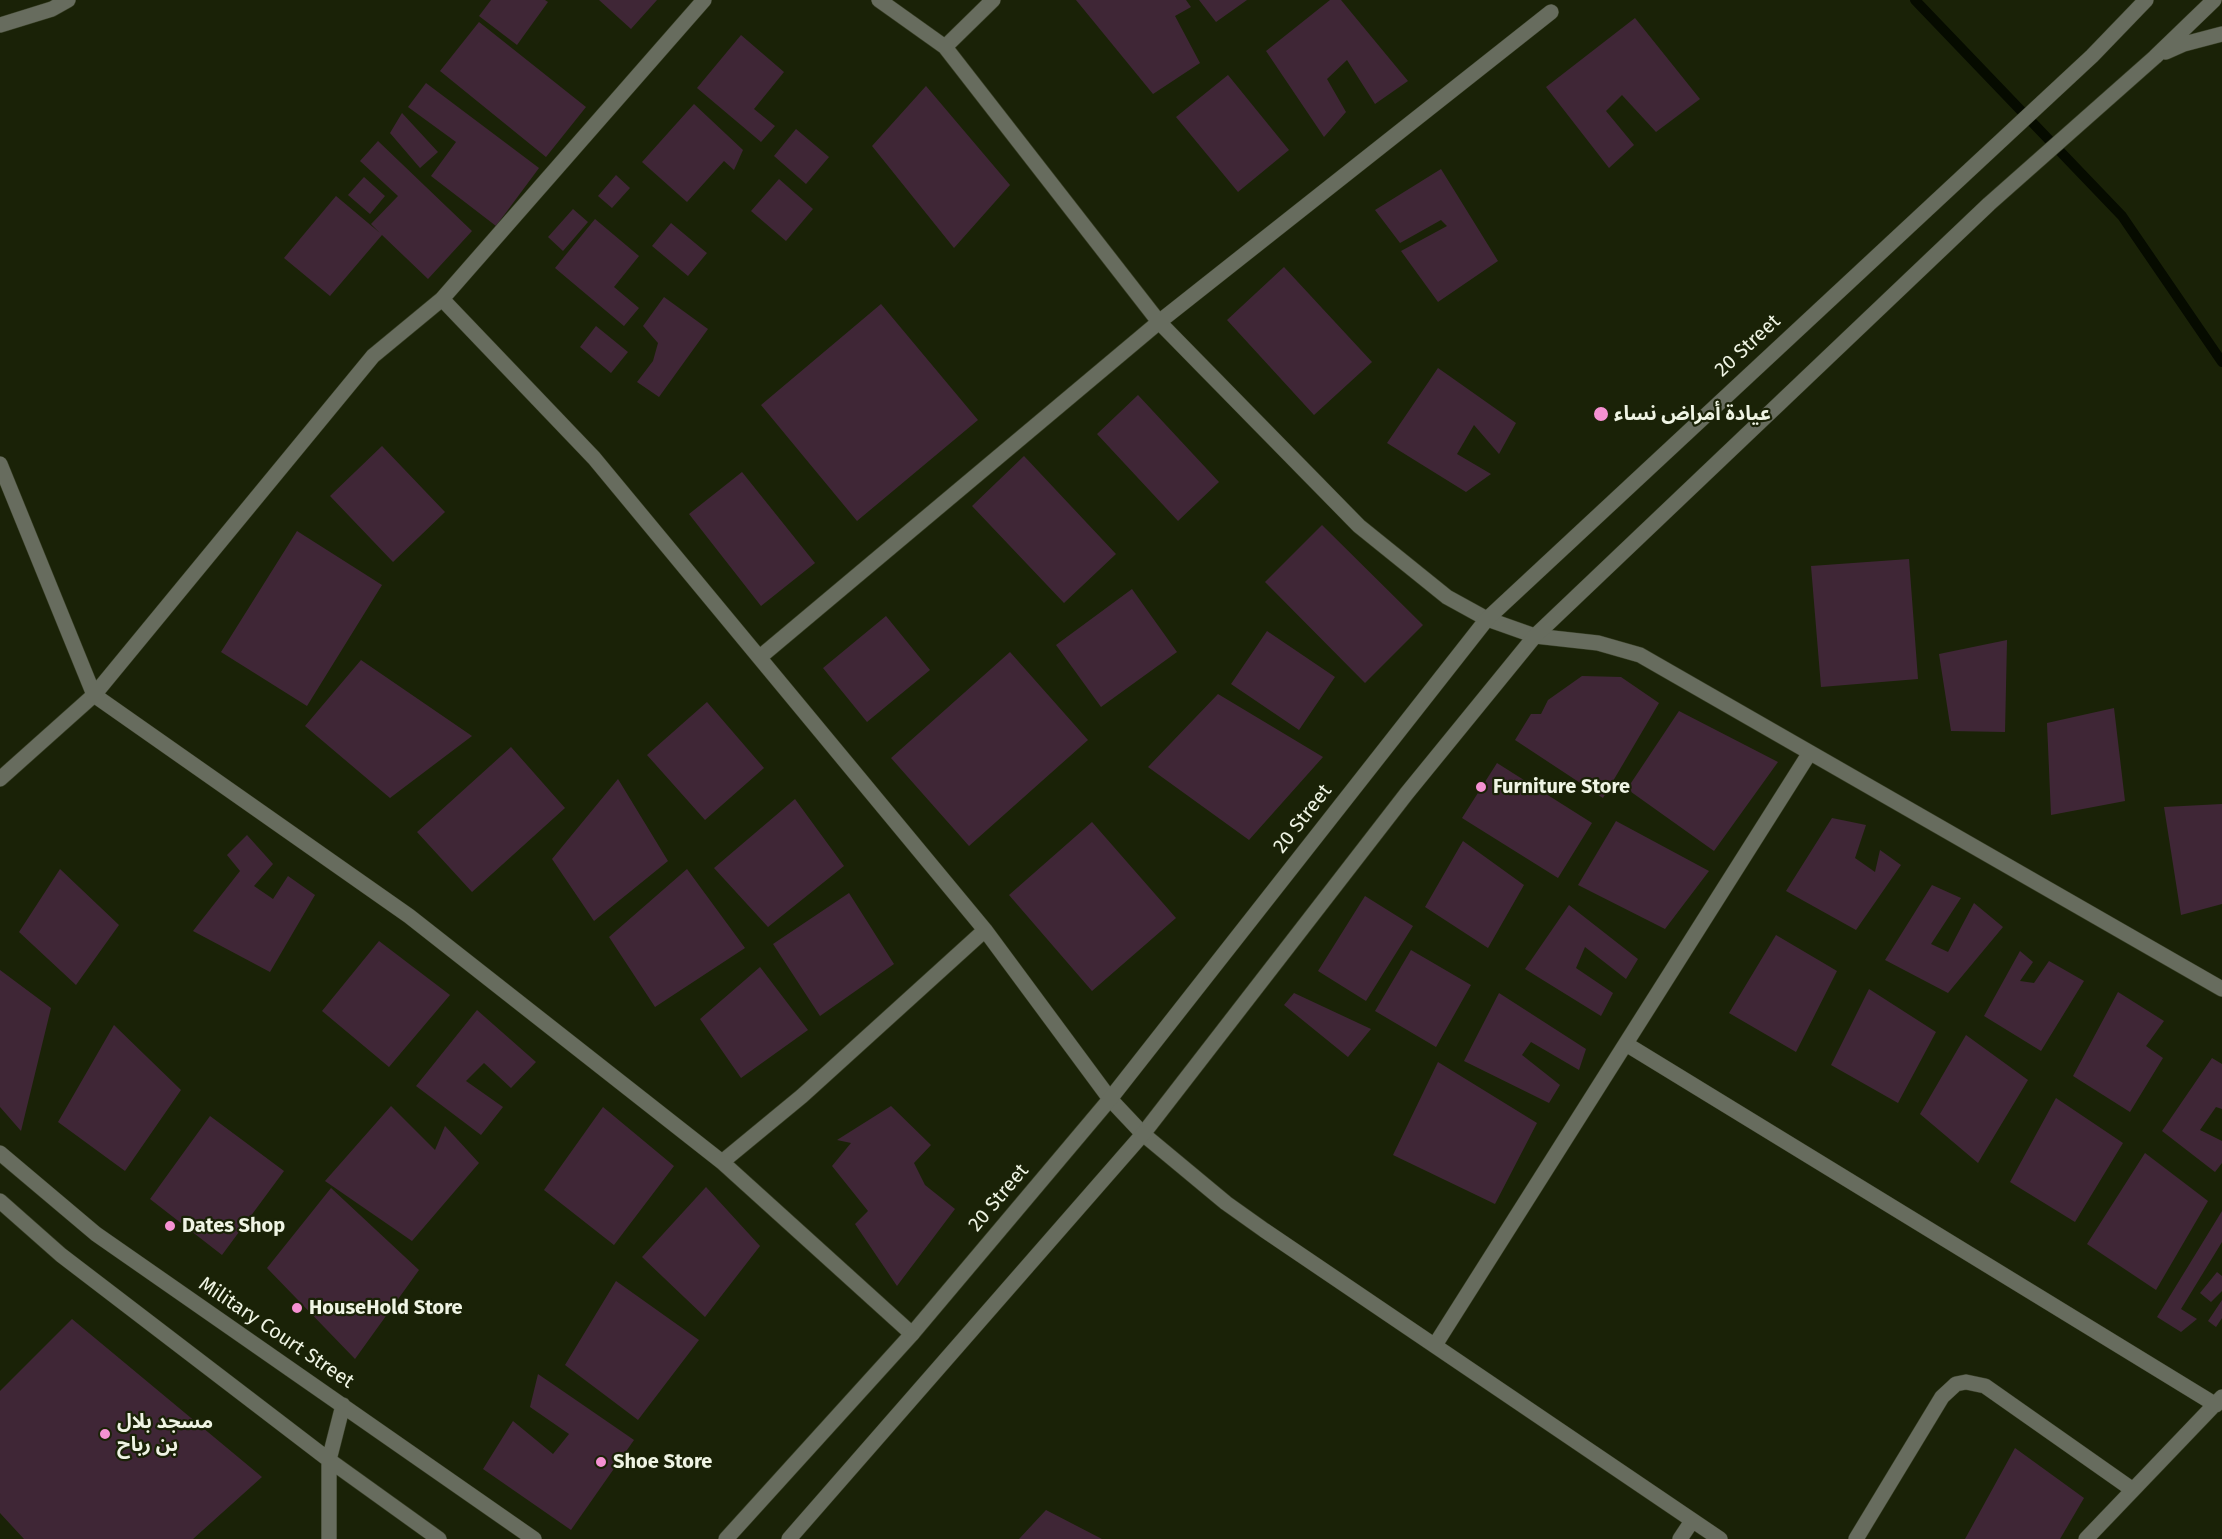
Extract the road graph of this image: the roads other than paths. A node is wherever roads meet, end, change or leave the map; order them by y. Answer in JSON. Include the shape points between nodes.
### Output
{"nodes":[{"id":1,"x":68,"y":0,"type":"edge"},
{"id":2,"x":704,"y":0,"type":"edge"},
{"id":3,"x":879,"y":0,"type":"edge"},
{"id":4,"x":993,"y":0,"type":"edge"},
{"id":5,"x":2128,"y":0,"type":"edge"},
{"id":6,"x":2146,"y":0,"type":"edge"},
{"id":7,"x":2214,"y":0,"type":"edge"},
{"id":8,"x":1551,"y":12,"type":"dead end"},
{"id":9,"x":2125,"y":22,"type":"junction"},
{"id":10,"x":0,"y":25,"type":"edge"},
{"id":11,"x":2222,"y":34,"type":"edge"},
{"id":12,"x":945,"y":47,"type":"junction"},
{"id":13,"x":2155,"y":57,"type":"junction"},
{"id":14,"x":442,"y":298,"type":"junction"},
{"id":15,"x":1159,"y":322,"type":"junction"},
{"id":16,"x":0,"y":464,"type":"edge"},
{"id":17,"x":1487,"y":619,"type":"junction"},
{"id":18,"x":1535,"y":636,"type":"junction"},
{"id":19,"x":760,"y":657,"type":"junction"},
{"id":20,"x":94,"y":695,"type":"junction"},
{"id":21,"x":1809,"y":754,"type":"junction"},
{"id":22,"x":0,"y":779,"type":"edge"},
{"id":23,"x":985,"y":930,"type":"junction"},
{"id":24,"x":2222,"y":989,"type":"edge"},
{"id":25,"x":1626,"y":1044,"type":"junction"},
{"id":26,"x":1110,"y":1099,"type":"junction"},
{"id":27,"x":1143,"y":1134,"type":"junction"},
{"id":28,"x":0,"y":1153,"type":"edge"},
{"id":29,"x":722,"y":1162,"type":"junction"},
{"id":30,"x":0,"y":1201,"type":"edge"},
{"id":31,"x":912,"y":1334,"type":"junction"},
{"id":32,"x":1436,"y":1345,"type":"junction"},
{"id":33,"x":2219,"y":1401,"type":"edge"},
{"id":34,"x":343,"y":1405,"type":"junction"},
{"id":35,"x":329,"y":1460,"type":"junction"},
{"id":36,"x":2133,"y":1490,"type":"junction"},
{"id":37,"x":1692,"y":1521,"type":"junction"},
{"id":38,"x":329,"y":1539,"type":"edge"},
{"id":39,"x":439,"y":1539,"type":"edge"},
{"id":40,"x":534,"y":1539,"type":"edge"},
{"id":41,"x":726,"y":1539,"type":"edge"},
{"id":42,"x":789,"y":1539,"type":"edge"},
{"id":43,"x":1680,"y":1539,"type":"edge"},
{"id":44,"x":1720,"y":1539,"type":"edge"},
{"id":45,"x":1856,"y":1539,"type":"edge"},
{"id":46,"x":2086,"y":1539,"type":"edge"}],
"edges":[{"from":1,"to":10,"type":"street"},
{"from":2,"to":14,"type":"street"},
{"from":3,"to":12,"type":"street"},
{"from":4,"to":12,"type":"street"},
{"from":5,"to":9,"type":"street"},
{"from":6,"to":9,"type":"street","name":"20 Street"},
{"from":7,"to":13,"type":"street"},
{"from":8,"to":15,"type":"street"},
{"from":9,"to":17,"type":"street","name":"20 Street"},
{"from":11,"to":13,"type":"street"},
{"from":12,"to":15,"type":"street"},
{"from":13,"to":18,"type":"street","via":[[1989,204]]},
{"from":14,"to":19,"type":"street","via":[[594,458]]},
{"from":14,"to":20,"type":"street","via":[[373,356]]},
{"from":15,"to":17,"type":"street","via":[[1359,525],[1448,597]]},
{"from":15,"to":19,"type":"street"},
{"from":16,"to":20,"type":"street"},
{"from":17,"to":18,"type":"street"},
{"from":17,"to":26,"type":"street","name":"20 Street"},
{"from":18,"to":21,"type":"street","via":[[1598,643],[1640,656]]},
{"from":18,"to":27,"type":"street","via":[[1407,793]]},
{"from":19,"to":23,"type":"street"},
{"from":20,"to":22,"type":"street"},
{"from":20,"to":29,"type":"street","via":[[409,915]]},
{"from":21,"to":24,"type":"street"},
{"from":21,"to":25,"type":"street"},
{"from":23,"to":26,"type":"street"},
{"from":23,"to":29,"type":"street","via":[[802,1096]]},
{"from":25,"to":32,"type":"street"},
{"from":25,"to":33,"type":"street"},
{"from":26,"to":27,"type":"street"},
{"from":26,"to":31,"type":"street","name":"20 Street"},
{"from":27,"to":32,"type":"street","via":[[1226,1203]]},
{"from":27,"to":42,"type":"street"},
{"from":28,"to":34,"type":"street","name":"Military Court Street","via":[[96,1234]]},
{"from":29,"to":31,"type":"street"},
{"from":30,"to":35,"type":"street","via":[[61,1255]]},
{"from":31,"to":41,"type":"street","name":"20 Street"},
{"from":32,"to":37,"type":"street"},
{"from":33,"to":36,"type":"street"},
{"from":34,"to":35,"type":"street"},
{"from":34,"to":40,"type":"street","name":"Military Court Street"},
{"from":35,"to":38,"type":"street"},
{"from":35,"to":39,"type":"street"},
{"from":36,"to":45,"type":"street","via":[[1985,1386],[1966,1382],[1956,1384],[1942,1397]]},
{"from":36,"to":46,"type":"street"},
{"from":37,"to":43,"type":"street"},
{"from":37,"to":44,"type":"street"}]}
